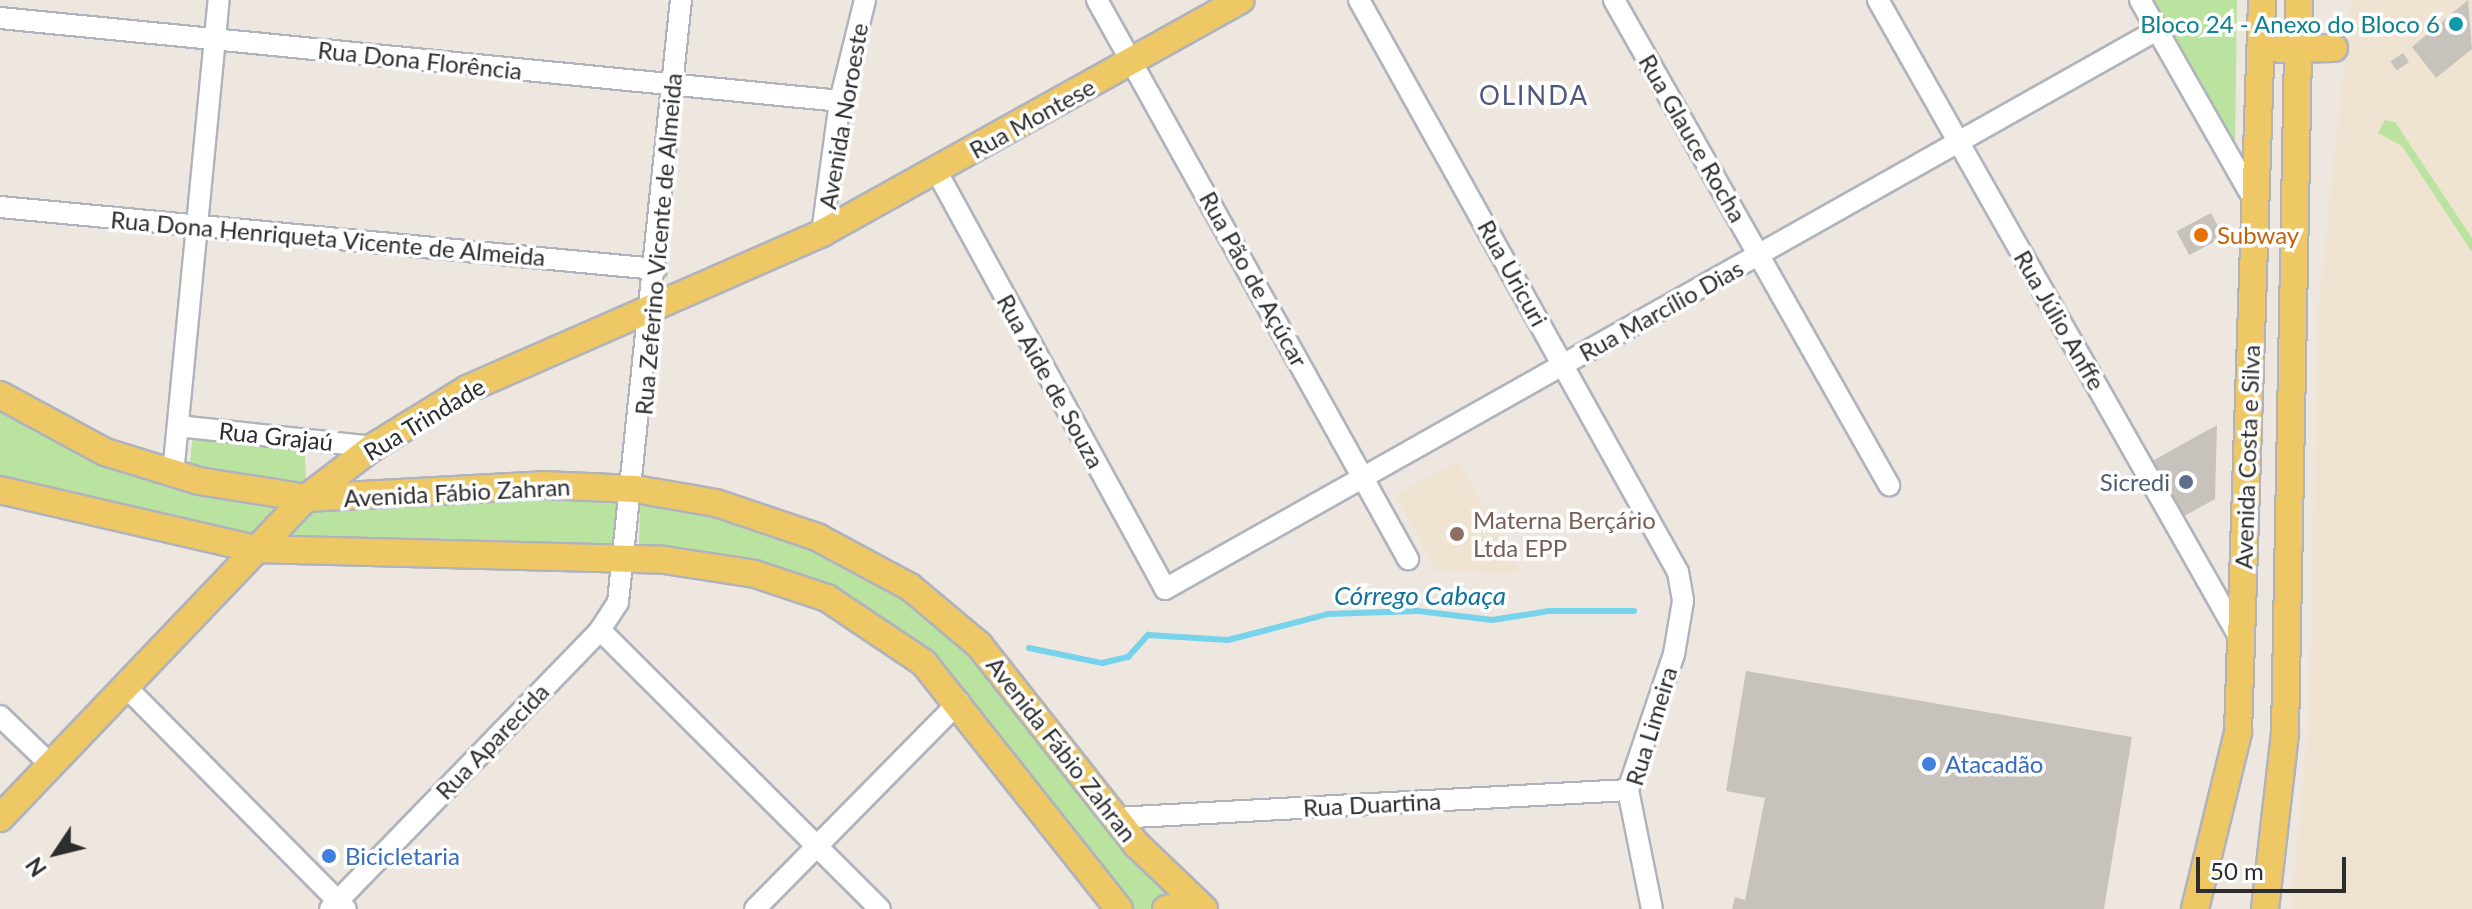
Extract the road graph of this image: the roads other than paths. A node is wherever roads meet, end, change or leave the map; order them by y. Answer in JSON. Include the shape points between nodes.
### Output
{"nodes":[{"id":1,"x":219,"y":0,"type":"edge"},
{"id":2,"x":681,"y":0,"type":"edge"},
{"id":3,"x":865,"y":0,"type":"edge"},
{"id":4,"x":1097,"y":0,"type":"edge"},
{"id":5,"x":1240,"y":0,"type":"edge"},
{"id":6,"x":1359,"y":0,"type":"edge"},
{"id":7,"x":1614,"y":0,"type":"edge"},
{"id":8,"x":1878,"y":0,"type":"edge"},
{"id":9,"x":2140,"y":0,"type":"edge"},
{"id":10,"x":2262,"y":0,"type":"edge"},
{"id":11,"x":2299,"y":0,"type":"edge"},
{"id":12,"x":0,"y":18,"type":"edge"},
{"id":13,"x":2157,"y":30,"type":"junction"},
{"id":14,"x":215,"y":39,"type":"junction"},
{"id":15,"x":2297,"y":47,"type":"junction"},
{"id":16,"x":2334,"y":48,"type":"dead end"},
{"id":17,"x":2260,"y":52,"type":"junction"},
{"id":18,"x":1132,"y":61,"type":"junction"},
{"id":19,"x":673,"y":85,"type":"junction"},
{"id":20,"x":840,"y":101,"type":"junction"},
{"id":21,"x":1958,"y":142,"type":"junction"},
{"id":22,"x":937,"y":172,"type":"junction"},
{"id":23,"x":2255,"y":202,"type":"junction"},
{"id":24,"x":0,"y":207,"type":"edge"},
{"id":25,"x":197,"y":225,"type":"junction"},
{"id":26,"x":822,"y":233,"type":"junction"},
{"id":27,"x":1759,"y":254,"type":"junction"},
{"id":28,"x":656,"y":269,"type":"junction"},
{"id":29,"x":652,"y":308,"type":"junction"},
{"id":30,"x":1564,"y":364,"type":"junction"},
{"id":31,"x":0,"y":395,"type":"edge"},
{"id":32,"x":178,"y":426,"type":"junction"},
{"id":33,"x":373,"y":447,"type":"junction"},
{"id":34,"x":173,"y":474,"type":"junction"},
{"id":35,"x":1364,"y":477,"type":"junction"},
{"id":36,"x":1889,"y":485,"type":"dead end"},
{"id":37,"x":635,"y":489,"type":"junction"},
{"id":38,"x":0,"y":490,"type":"edge"},
{"id":39,"x":306,"y":498,"type":"junction"},
{"id":40,"x":1667,"y":545,"type":"joint"},
{"id":41,"x":256,"y":549,"type":"junction"},
{"id":42,"x":628,"y":558,"type":"junction"},
{"id":43,"x":1408,"y":559,"type":"dead end"},
{"id":44,"x":1165,"y":589,"type":"joint"},
{"id":45,"x":600,"y":630,"type":"junction"},
{"id":46,"x":2241,"y":640,"type":"junction"},
{"id":47,"x":127,"y":688,"type":"junction"},
{"id":48,"x":959,"y":702,"type":"junction"},
{"id":49,"x":0,"y":716,"type":"edge"},
{"id":50,"x":51,"y":765,"type":"junction"},
{"id":51,"x":1628,"y":790,"type":"junction"},
{"id":52,"x":0,"y":818,"type":"edge"},
{"id":53,"x":1116,"y":818,"type":"junction"},
{"id":54,"x":817,"y":846,"type":"junction"},
{"id":55,"x":1199,"y":905,"type":"edge"},
{"id":56,"x":338,"y":906,"type":"edge"},
{"id":57,"x":755,"y":909,"type":"edge"},
{"id":58,"x":880,"y":909,"type":"edge"},
{"id":59,"x":1119,"y":909,"type":"edge"},
{"id":60,"x":1166,"y":909,"type":"edge"},
{"id":61,"x":1652,"y":909,"type":"edge"},
{"id":62,"x":2195,"y":909,"type":"edge"},
{"id":63,"x":2265,"y":909,"type":"edge"}],
"edges":[{"from":1,"to":14,"type":"street"},
{"from":2,"to":19,"type":"street","name":"Rua Zeferino Vicente de Almeida"},
{"from":3,"to":20,"type":"street","name":"Avenida Noroeste"},
{"from":4,"to":18,"type":"street","name":"Rua Pão de Açúcar"},
{"from":5,"to":18,"type":"main road","name":"Rua Montese"},
{"from":6,"to":30,"type":"street","name":"Rua Uricuri"},
{"from":7,"to":27,"type":"street","name":"Rua Glauce Rocha"},
{"from":8,"to":21,"type":"street","name":"Rua Júlio Anffe"},
{"from":9,"to":13,"type":"street"},
{"from":10,"to":17,"type":"main road","name":"Avenida Costa e Silva"},
{"from":11,"to":15,"type":"main road","name":"Avenida Costa e Silva"},
{"from":12,"to":14,"type":"street","name":"Rua Dona Florência"},
{"from":13,"to":21,"type":"street","name":"Rua Marcílio Dias"},
{"from":13,"to":23,"type":"street"},
{"from":14,"to":19,"type":"street","name":"Rua Dona Florência"},
{"from":14,"to":25,"type":"street"},
{"from":15,"to":16,"type":"main road"},
{"from":15,"to":17,"type":"main road"},
{"from":15,"to":63,"type":"main road","name":"Avenida Costa e Silva","via":[[2285,734]]},
{"from":17,"to":23,"type":"main road","name":"Avenida Costa e Silva"},
{"from":18,"to":22,"type":"main road","name":"Rua Montese"},
{"from":18,"to":35,"type":"street","name":"Rua Pão de Açúcar"},
{"from":19,"to":20,"type":"street","name":"Rua Dona Florência"},
{"from":19,"to":28,"type":"street","name":"Rua Zeferino Vicente de Almeida"},
{"from":20,"to":26,"type":"street","name":"Avenida Noroeste"},
{"from":21,"to":27,"type":"street","name":"Rua Marcílio Dias"},
{"from":21,"to":46,"type":"street","name":"Rua Júlio Anffe"},
{"from":22,"to":26,"type":"main road","name":"Rua Montese"},
{"from":22,"to":44,"type":"street","name":"Rua Aide de Souza"},
{"from":23,"to":46,"type":"main road","name":"Avenida Costa e Silva"},
{"from":24,"to":25,"type":"street","name":"Rua Dona Henriqueta Vicente de Almeida"},
{"from":25,"to":28,"type":"street","name":"Rua Dona Henriqueta Vicente de Almeida"},
{"from":25,"to":32,"type":"street"},
{"from":26,"to":29,"type":"main road","name":"Rua Trindade"},
{"from":27,"to":30,"type":"street","name":"Rua Marcílio Dias"},
{"from":27,"to":36,"type":"street","name":"Rua Glauce Rocha"},
{"from":28,"to":29,"type":"street","name":"Rua Zeferino Vicente de Almeida"},
{"from":29,"to":33,"type":"main road","name":"Rua Trindade","via":[[467,389]]},
{"from":29,"to":37,"type":"street","name":"Rua Zeferino Vicente de Almeida"},
{"from":30,"to":35,"type":"street","name":"Rua Marcílio Dias"},
{"from":30,"to":40,"type":"street","name":"Rua Uricuri"},
{"from":31,"to":34,"type":"main road","name":"Avenida Fábio Zahran","via":[[105,452]]},
{"from":32,"to":33,"type":"street","name":"Rua Grajaú"},
{"from":32,"to":34,"type":"street"},
{"from":33,"to":39,"type":"main road","name":"Rua Trindade"},
{"from":34,"to":39,"type":"main road","name":"Avenida Fábio Zahran"},
{"from":35,"to":43,"type":"street","name":"Rua Pão de Açúcar"},
{"from":35,"to":44,"type":"street","name":"Rua Marcílio Dias"},
{"from":37,"to":39,"type":"main road","name":"Avenida Fábio Zahran","via":[[543,485]]},
{"from":37,"to":42,"type":"street","name":"Rua Zeferino Vicente de Almeida"},
{"from":37,"to":53,"type":"main road","name":"Avenida Fábio Zahran","via":[[768,519],[910,587],[979,645]]},
{"from":38,"to":41,"type":"main road"},
{"from":39,"to":41,"type":"main road","name":"Rua Trindade"},
{"from":40,"to":51,"type":"street","name":"Rua Limeira","via":[[1683,601],[1676,641]]},
{"from":41,"to":42,"type":"main road"},
{"from":41,"to":47,"type":"main road","name":"Rua Trindade"},
{"from":42,"to":45,"type":"street","name":"Rua Aparecida","via":[[618,602]]},
{"from":42,"to":48,"type":"main road","via":[[755,574],[827,598],[894,637]]},
{"from":45,"to":54,"type":"street"},
{"from":45,"to":56,"type":"street","name":"Rua Aparecida"},
{"from":46,"to":62,"type":"main road","name":"Avenida Costa e Silva","via":[[2229,791]]},
{"from":47,"to":50,"type":"main road","name":"Rua Trindade"},
{"from":47,"to":56,"type":"street"},
{"from":48,"to":54,"type":"street"},
{"from":48,"to":59,"type":"main road"},
{"from":49,"to":50,"type":"street"},
{"from":50,"to":52,"type":"main road","name":"Rua Trindade"},
{"from":51,"to":53,"type":"street","name":"Rua Duartina"},
{"from":51,"to":61,"type":"street","name":"Rua Limeira"},
{"from":53,"to":55,"type":"main road","name":"Avenida Fábio Zahran"},
{"from":54,"to":57,"type":"street"},
{"from":54,"to":58,"type":"street"},
{"from":55,"to":60,"type":"main road"}]}
